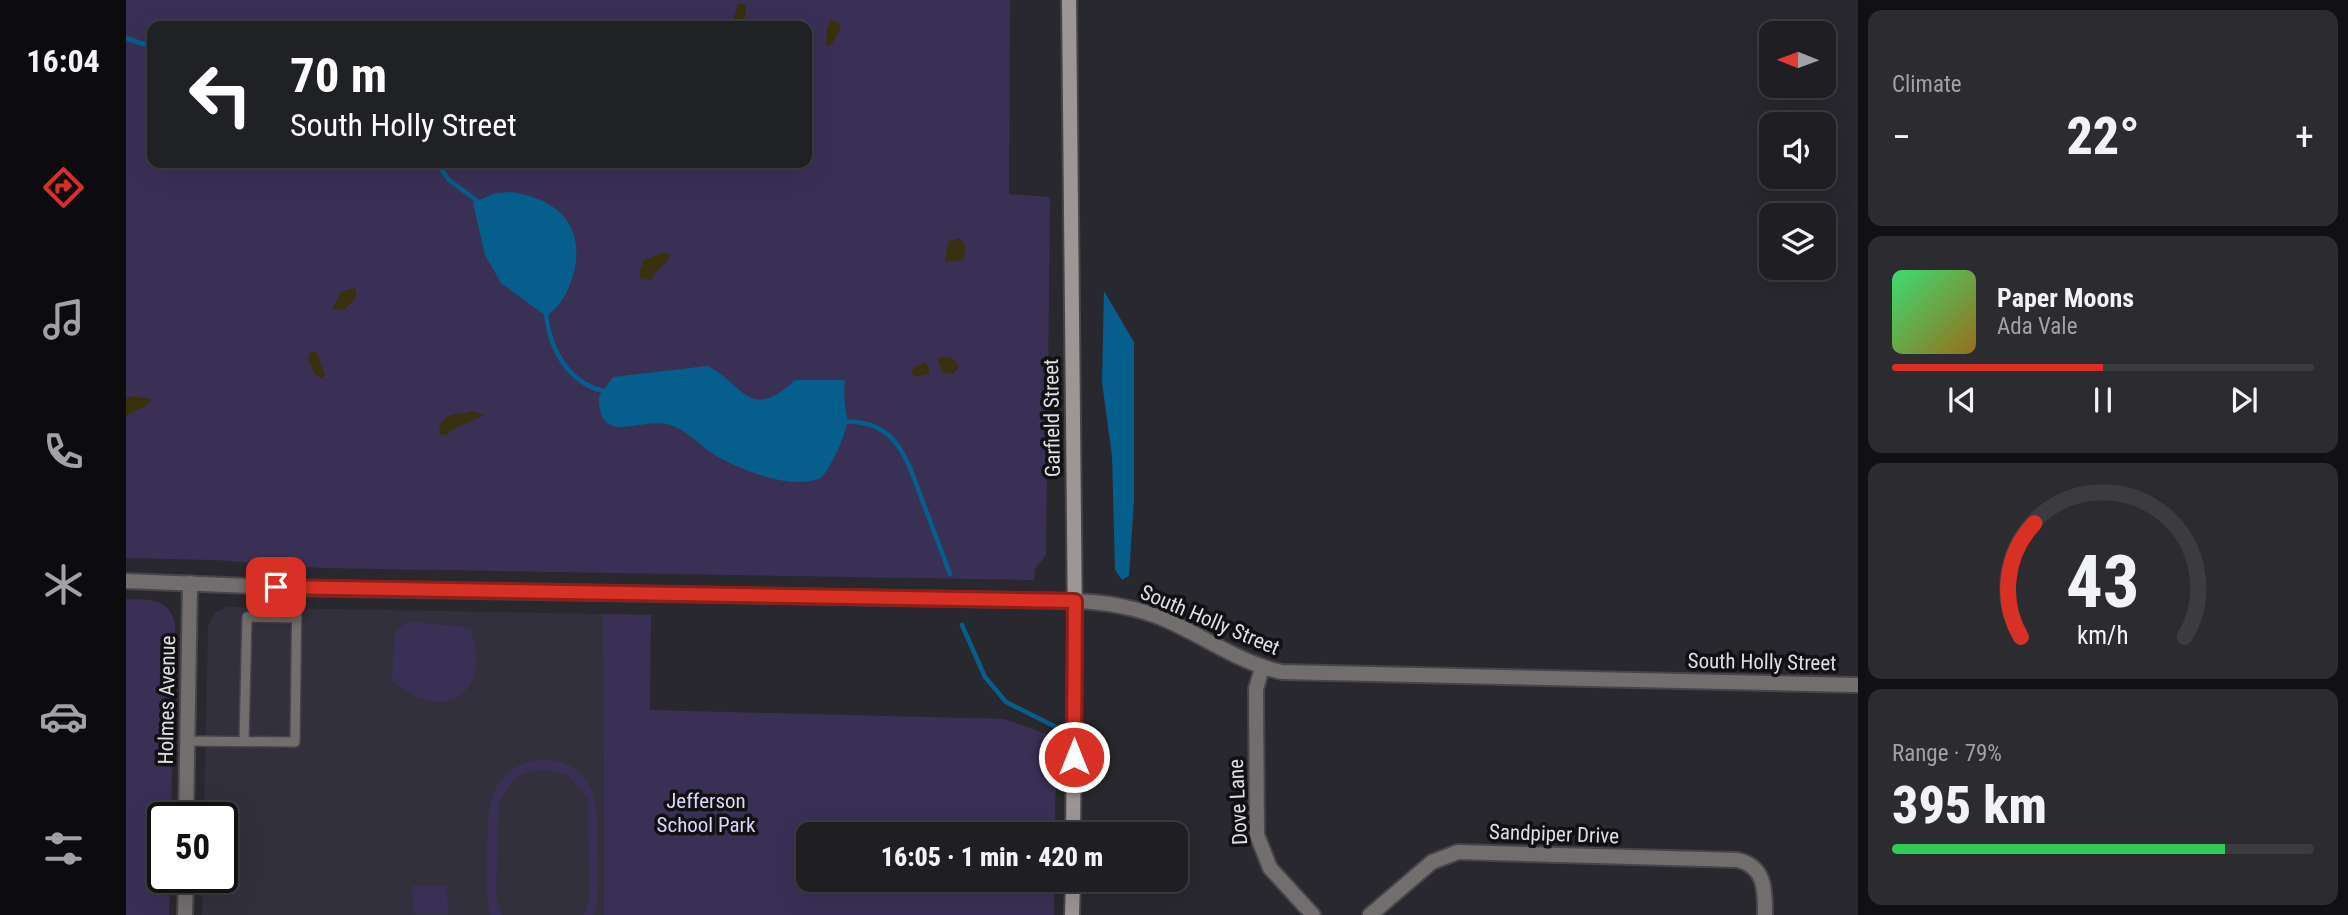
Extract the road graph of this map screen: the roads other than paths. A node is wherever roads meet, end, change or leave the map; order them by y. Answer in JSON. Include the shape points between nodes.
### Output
{"nodes":[{"id":1,"x":1069,"y":0,"type":"edge"},
{"id":2,"x":126,"y":581,"type":"edge"},
{"id":3,"x":190,"y":583,"type":"junction"},
{"id":4,"x":297,"y":588,"type":"junction"},
{"id":5,"x":1075,"y":601,"type":"junction"},
{"id":6,"x":297,"y":618,"type":"junction"},
{"id":7,"x":1262,"y":668,"type":"junction"},
{"id":8,"x":1858,"y":685,"type":"edge"},
{"id":9,"x":187,"y":741,"type":"junction"},
{"id":10,"x":244,"y":741,"type":"junction"},
{"id":11,"x":187,"y":802,"type":"edge"},
{"id":12,"x":1073,"y":822,"type":"edge"},
{"id":13,"x":1073,"y":892,"type":"edge"},
{"id":14,"x":186,"y":893,"type":"edge"},
{"id":15,"x":185,"y":915,"type":"edge"},
{"id":16,"x":1072,"y":915,"type":"edge"},
{"id":17,"x":1312,"y":915,"type":"edge"},
{"id":18,"x":1370,"y":915,"type":"edge"},
{"id":19,"x":1765,"y":915,"type":"edge"}],
"edges":[{"from":1,"to":5,"type":"main road","name":"Garfield Street"},
{"from":2,"to":3,"type":"street","name":"South Holly Street"},
{"from":3,"to":4,"type":"street","name":"South Holly Street"},
{"from":3,"to":9,"type":"street","name":"Holmes Avenue"},
{"from":4,"to":5,"type":"street","name":"South Holly Street"},
{"from":4,"to":6,"type":"lane"},
{"from":5,"to":7,"type":"street","name":"South Holly Street","via":[[1137,609]]},
{"from":5,"to":12,"type":"main road","name":"Garfield Street"},
{"from":6,"to":10,"type":"lane","via":[[247,617]]},
{"from":6,"to":10,"type":"lane","via":[[295,742]]},
{"from":7,"to":8,"type":"street","name":"South Holly Street"},
{"from":7,"to":17,"type":"street","name":"Dove Lane","via":[[1256,689],[1257,835],[1270,868]]},
{"from":9,"to":10,"type":"lane"},
{"from":9,"to":11,"type":"street","name":"Holmes Avenue"},
{"from":13,"to":16,"type":"main road"},
{"from":14,"to":15,"type":"street"},
{"from":18,"to":19,"type":"street","name":"Sandpiper Drive","via":[[1433,862],[1458,852],[1738,860],[1756,870],[1765,887]]}]}
